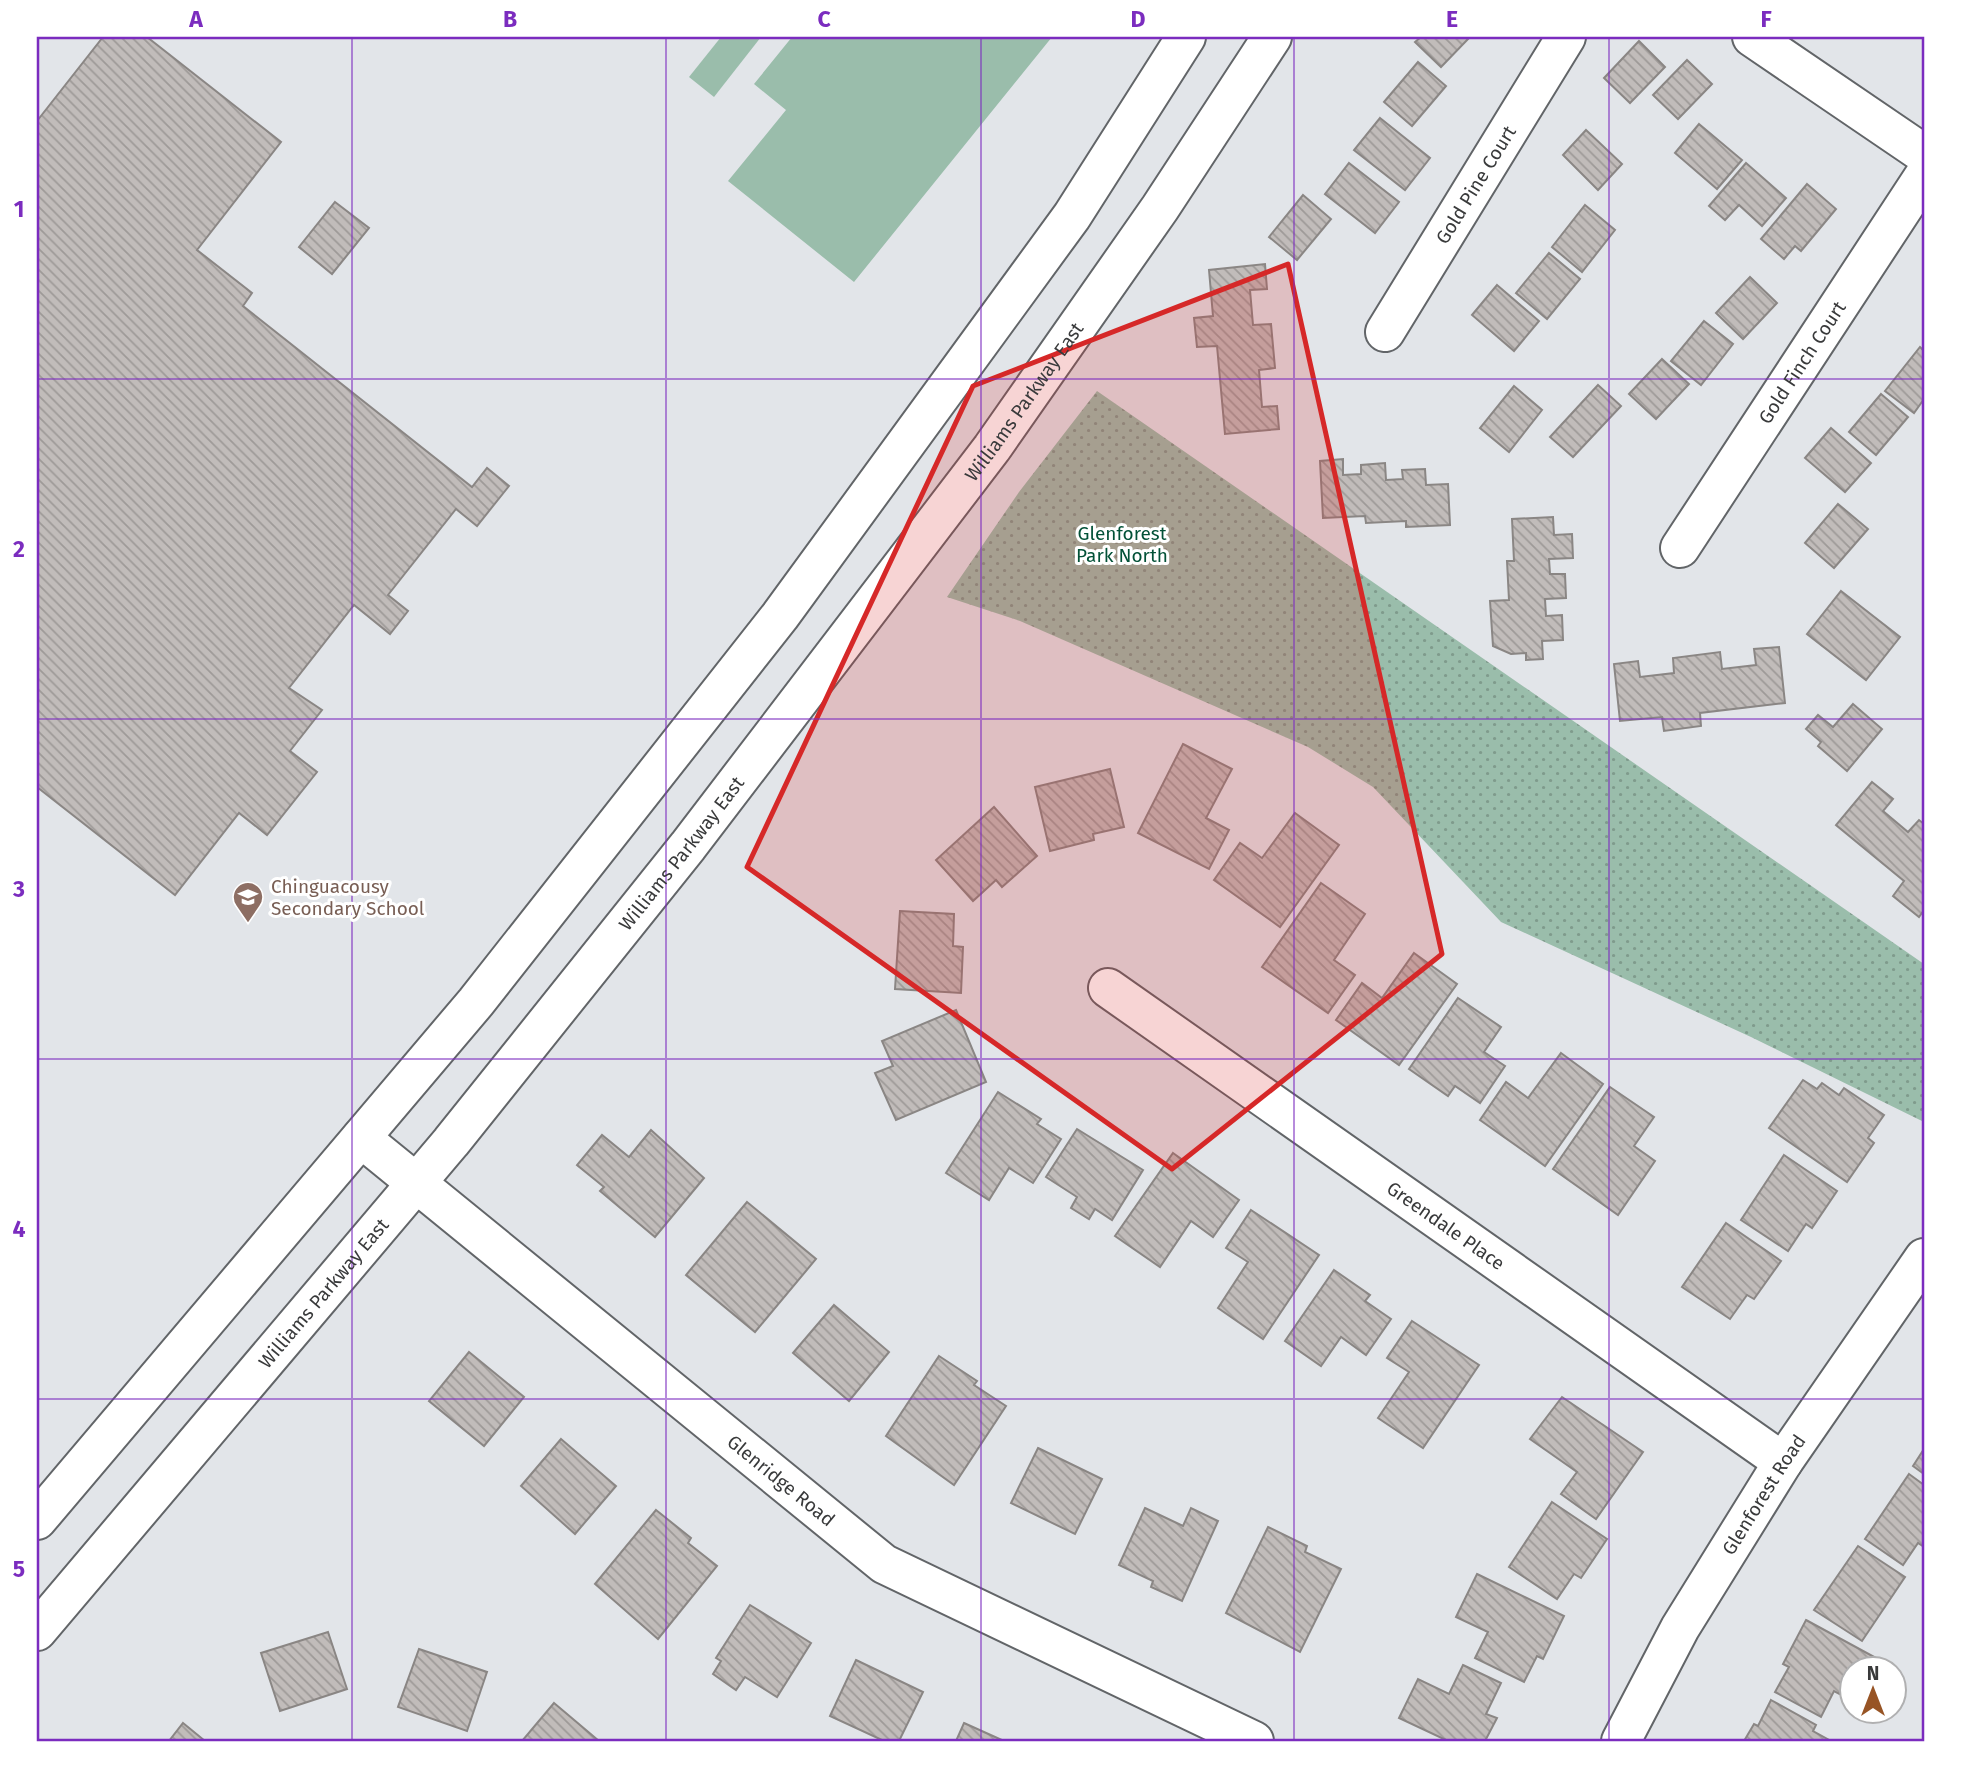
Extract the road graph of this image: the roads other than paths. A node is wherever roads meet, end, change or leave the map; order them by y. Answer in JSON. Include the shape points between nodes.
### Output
{"nodes":[{"id":1,"x":1186,"y":37,"type":"edge"},
{"id":2,"x":1272,"y":37,"type":"edge"},
{"id":3,"x":1566,"y":37,"type":"edge"},
{"id":4,"x":1752,"y":37,"type":"edge"},
{"id":5,"x":1924,"y":154,"type":"edge"},
{"id":6,"x":1924,"y":176,"type":"edge"},
{"id":7,"x":1385,"y":332,"type":"dead end"},
{"id":8,"x":1680,"y":548,"type":"dead end"},
{"id":9,"x":1108,"y":988,"type":"dead end"},
{"id":10,"x":360,"y":1138,"type":"junction"},
{"id":11,"x":416,"y":1184,"type":"junction"},
{"id":12,"x":1924,"y":1258,"type":"edge"},
{"id":13,"x":1783,"y":1462,"type":"junction"},
{"id":14,"x":37,"y":1520,"type":"edge"},
{"id":15,"x":37,"y":1631,"type":"edge"},
{"id":16,"x":1254,"y":1741,"type":"edge"},
{"id":17,"x":1622,"y":1741,"type":"edge"}],
"edges":[{"from":1,"to":10,"type":"main road","via":[[1072,216],[780,616],[485,991]]},
{"from":2,"to":11,"type":"main road","name":"Williams Parkway East","via":[[1160,208],[992,448],[688,846]]},
{"from":3,"to":7,"type":"main road","name":"Gold Pine Court"},
{"from":4,"to":5,"type":"main road"},
{"from":6,"to":8,"type":"main road","name":"Gold Finch Court"},
{"from":9,"to":13,"type":"main road","name":"Greendale Place"},
{"from":10,"to":11,"type":"main road","name":"Glenridge Road"},
{"from":10,"to":14,"type":"main road"},
{"from":11,"to":15,"type":"main road","name":"Williams Parkway East"},
{"from":11,"to":16,"type":"main road","name":"Glenridge Road","via":[[884,1564]]},
{"from":12,"to":13,"type":"main road","name":"Glenforest Road"},
{"from":13,"to":17,"type":"main road","name":"Glenforest Road","via":[[1680,1628]]}]}
